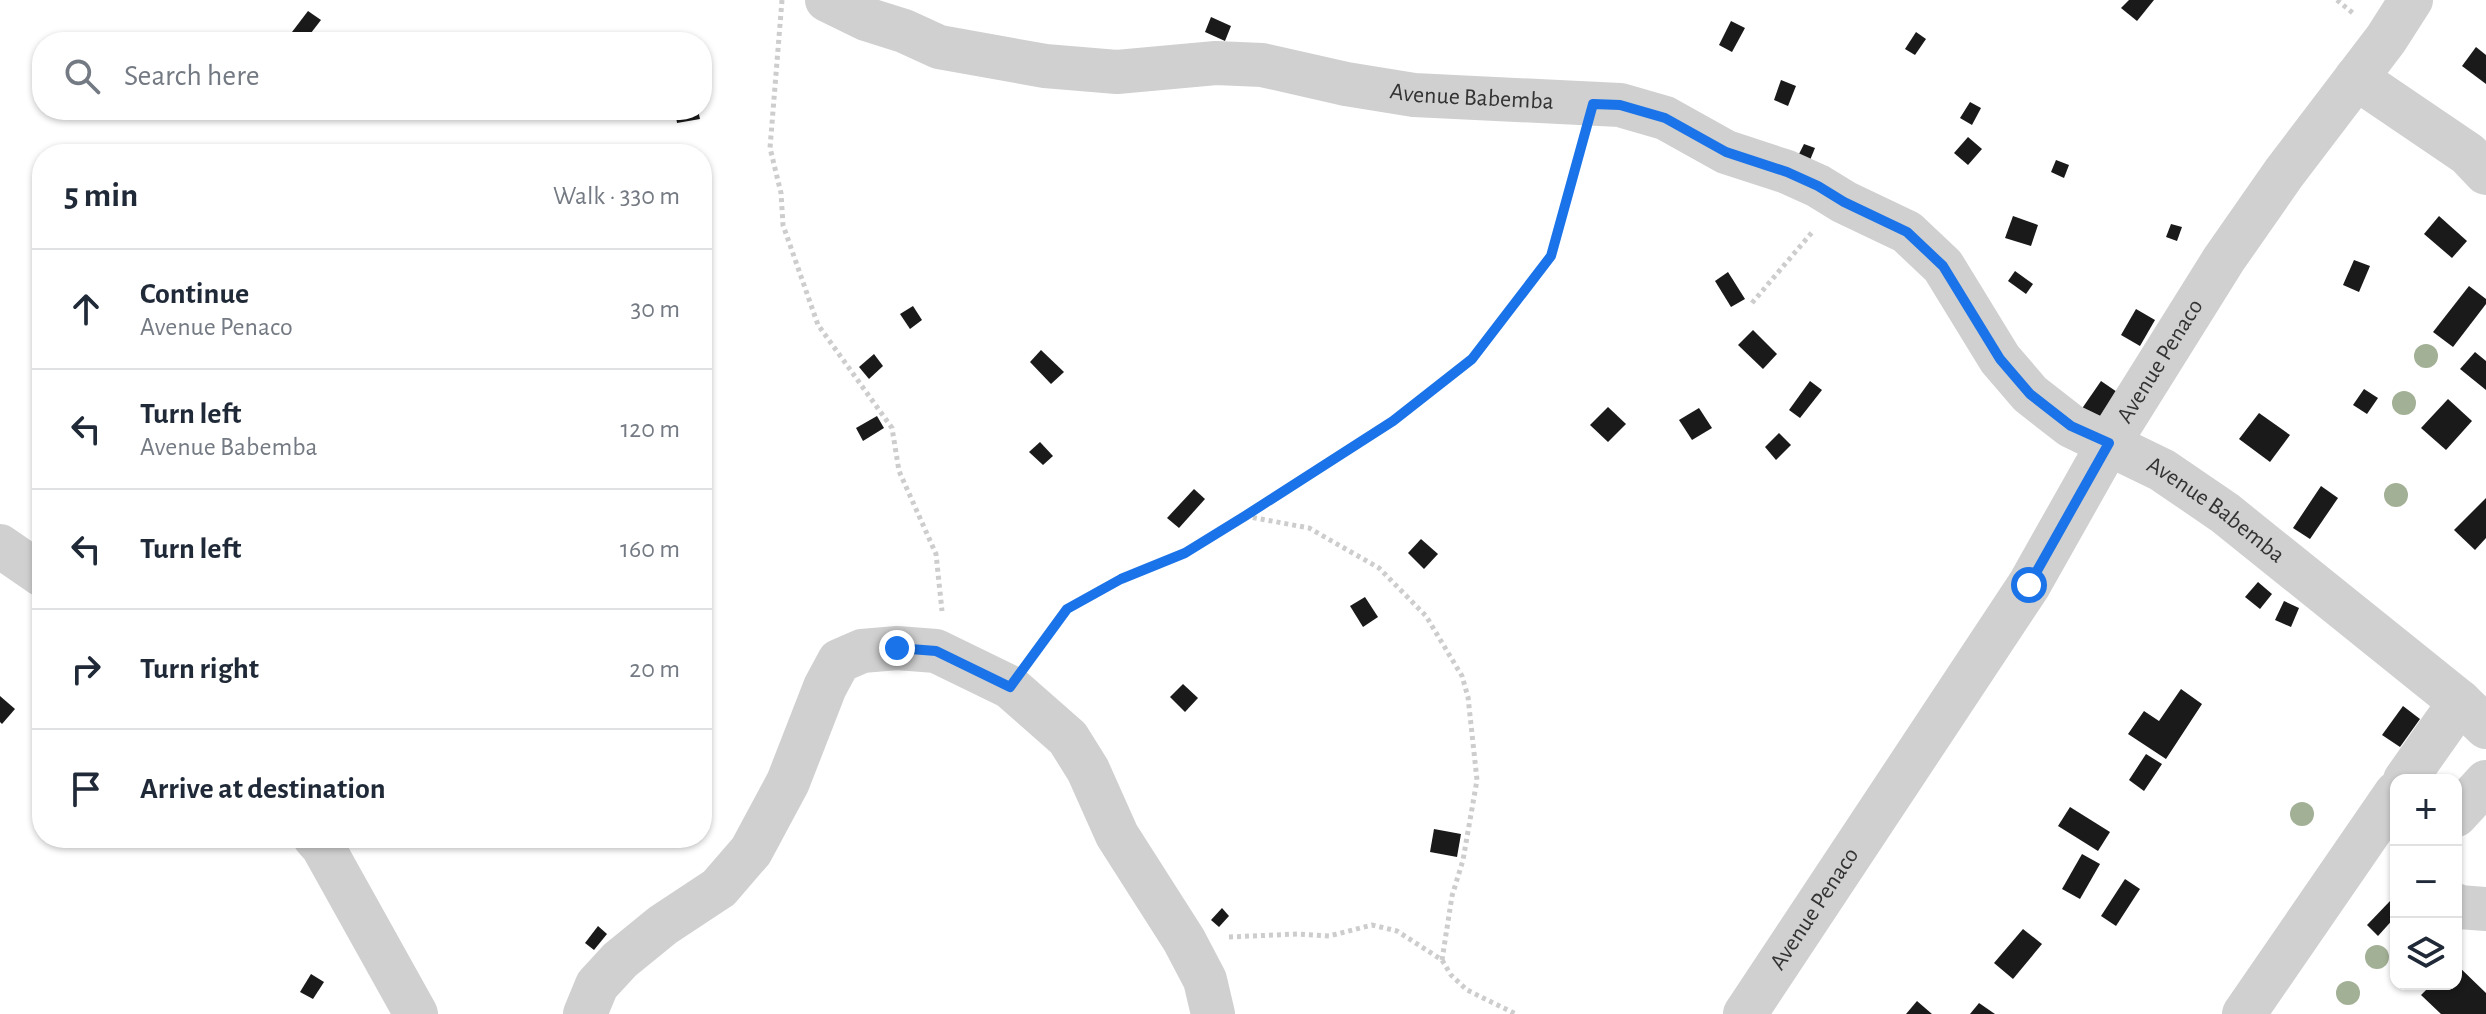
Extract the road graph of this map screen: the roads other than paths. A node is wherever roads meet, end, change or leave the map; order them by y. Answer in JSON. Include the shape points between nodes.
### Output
{"nodes":[{"id":1,"x":827,"y":0,"type":"edge"},
{"id":2,"x":2411,"y":0,"type":"edge"},
{"id":3,"x":2356,"y":78,"type":"junction"},
{"id":4,"x":2486,"y":173,"type":"edge"},
{"id":5,"x":2109,"y":443,"type":"junction"},
{"id":6,"x":0,"y":546,"type":"edge"},
{"id":7,"x":32,"y":568,"type":"edge"},
{"id":8,"x":2473,"y":714,"type":"edge"},
{"id":9,"x":2411,"y":774,"type":"edge"},
{"id":10,"x":2486,"y":782,"type":"edge"},
{"id":11,"x":2462,"y":808,"type":"edge"},
{"id":12,"x":2389,"y":818,"type":"edge"},
{"id":13,"x":324,"y":848,"type":"edge"},
{"id":14,"x":2462,"y":907,"type":"edge"},
{"id":15,"x":2486,"y":909,"type":"edge"},
{"id":16,"x":416,"y":1014,"type":"edge"},
{"id":17,"x":585,"y":1014,"type":"edge"},
{"id":18,"x":1213,"y":1014,"type":"edge"},
{"id":19,"x":1745,"y":1014,"type":"edge"},
{"id":20,"x":2244,"y":1014,"type":"edge"}],
"edges":[{"from":1,"to":5,"type":"street","name":"Avenue Babemba","via":[[939,47],[1045,66],[1117,72],[1216,63],[1262,65],[1414,95],[1620,105],[1665,118],[1726,152],[1787,172],[1907,232],[1943,266],[2000,359],[2030,394],[2071,426]]},
{"from":2,"to":3,"type":"street","name":"Avenue Penaco"},
{"from":3,"to":4,"type":"street","via":[[2468,154]]},
{"from":3,"to":5,"type":"street","name":"Avenue Penaco","via":[[2224,259]]},
{"from":5,"to":8,"type":"street","name":"Avenue Babemba","via":[[2162,470],[2225,513]]},
{"from":5,"to":19,"type":"street","name":"Avenue Penaco","via":[[2029,585]]},
{"from":6,"to":7,"type":"street"},
{"from":8,"to":9,"type":"street"},
{"from":10,"to":11,"type":"street"},
{"from":12,"to":20,"type":"street"},
{"from":13,"to":16,"type":"street"},
{"from":14,"to":15,"type":"street"},
{"from":17,"to":18,"type":"street","via":[[597,985],[620,960],[719,888],[751,851],[788,782],[839,661],[862,651],[897,648],[936,651],[1010,687],[1068,738],[1117,835],[1184,940],[1205,980]]}]}
